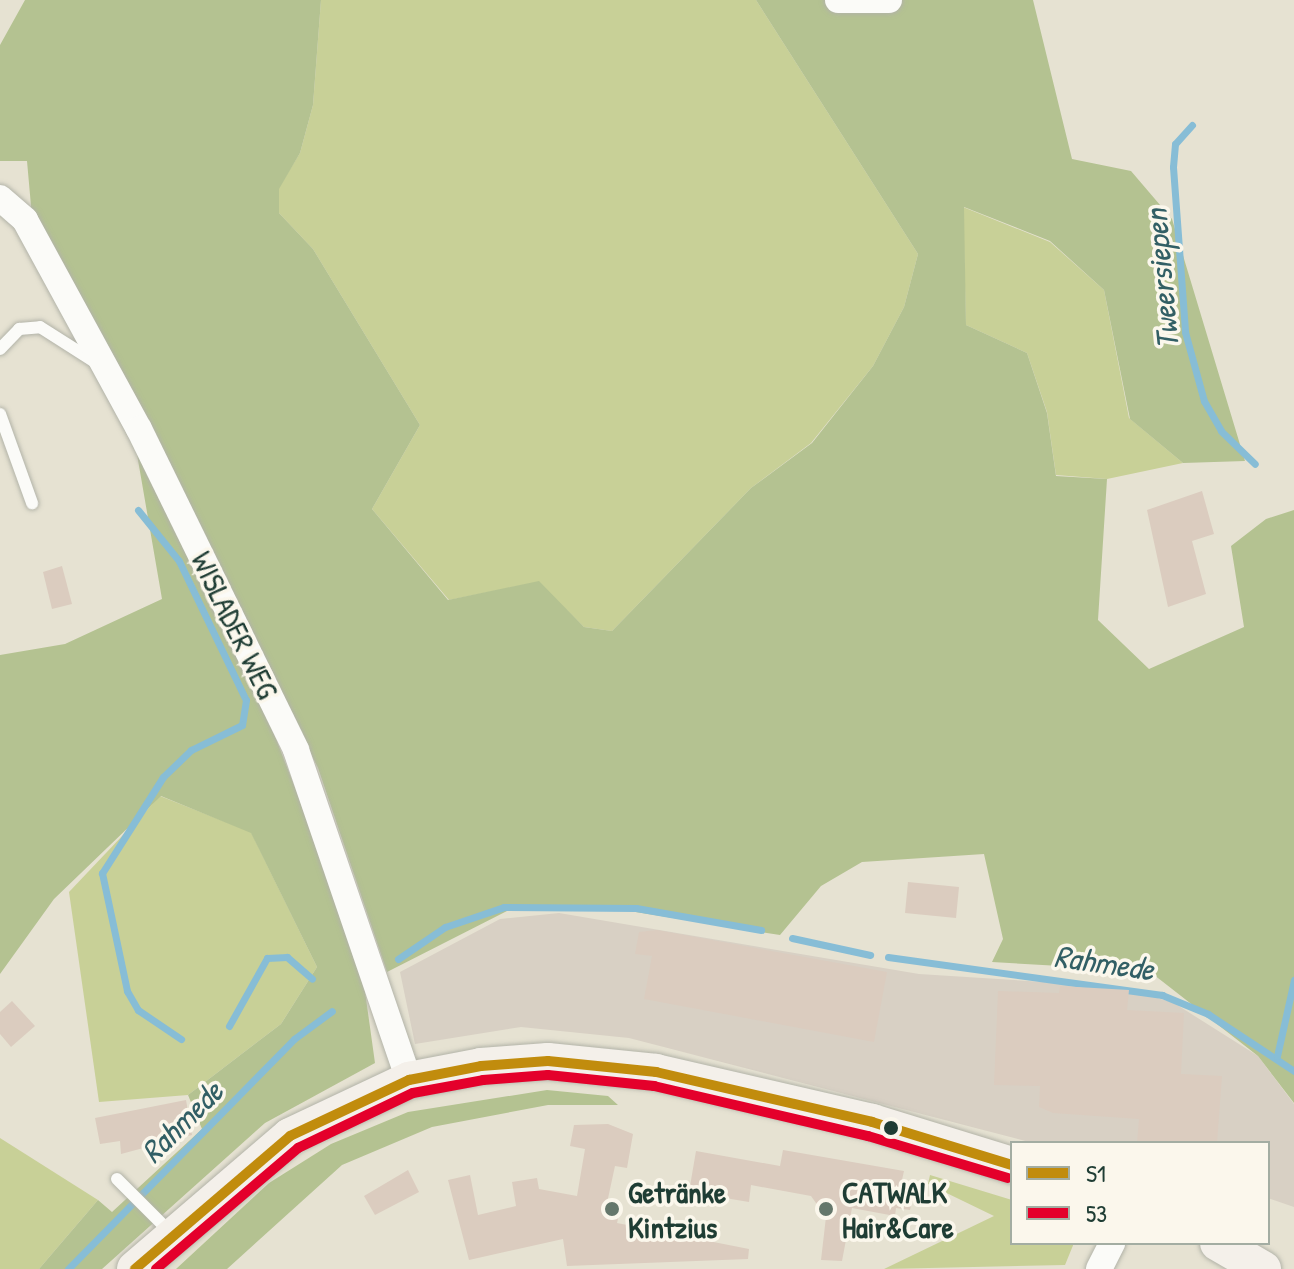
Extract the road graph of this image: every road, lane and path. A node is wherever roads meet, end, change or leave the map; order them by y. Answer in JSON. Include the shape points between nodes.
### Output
{"nodes":[{"id":1,"x":838,"y":0,"type":"edge"},
{"id":2,"x":889,"y":0,"type":"edge"},
{"id":3,"x":0,"y":198,"type":"edge"},
{"id":4,"x":0,"y":349,"type":"edge"},
{"id":5,"x":107,"y":371,"type":"junction"},
{"id":6,"x":0,"y":414,"type":"edge"},
{"id":7,"x":32,"y":503,"type":"dead end"},
{"id":8,"x":409,"y":1080,"type":"junction"},
{"id":9,"x":1010,"y":1164,"type":"edge"},
{"id":10,"x":117,"y":1179,"type":"dead end"},
{"id":11,"x":170,"y":1232,"type":"junction"},
{"id":12,"x":1111,"y":1245,"type":"edge"},
{"id":13,"x":1221,"y":1245,"type":"edge"},
{"id":14,"x":135,"y":1269,"type":"edge"},
{"id":15,"x":1099,"y":1269,"type":"edge"},
{"id":16,"x":1263,"y":1269,"type":"edge"}],
"edges":[{"from":1,"to":2,"type":"street"},
{"from":3,"to":5,"type":"street","name":"WISLADER WEG","via":[[25,220]]},
{"from":4,"to":5,"type":"lane","via":[[19,329],[40,327]]},
{"from":5,"to":8,"type":"street","name":"WISLADER WEG","via":[[296,750]]},
{"from":6,"to":7,"type":"lane"},
{"from":8,"to":9,"type":"main road","via":[[548,1061],[656,1072],[872,1122]]},
{"from":8,"to":11,"type":"main road","via":[[290,1136]]},
{"from":10,"to":11,"type":"lane","via":[[141,1210]]},
{"from":11,"to":14,"type":"main road"},
{"from":12,"to":15,"type":"street"},
{"from":13,"to":16,"type":"main road"}]}
